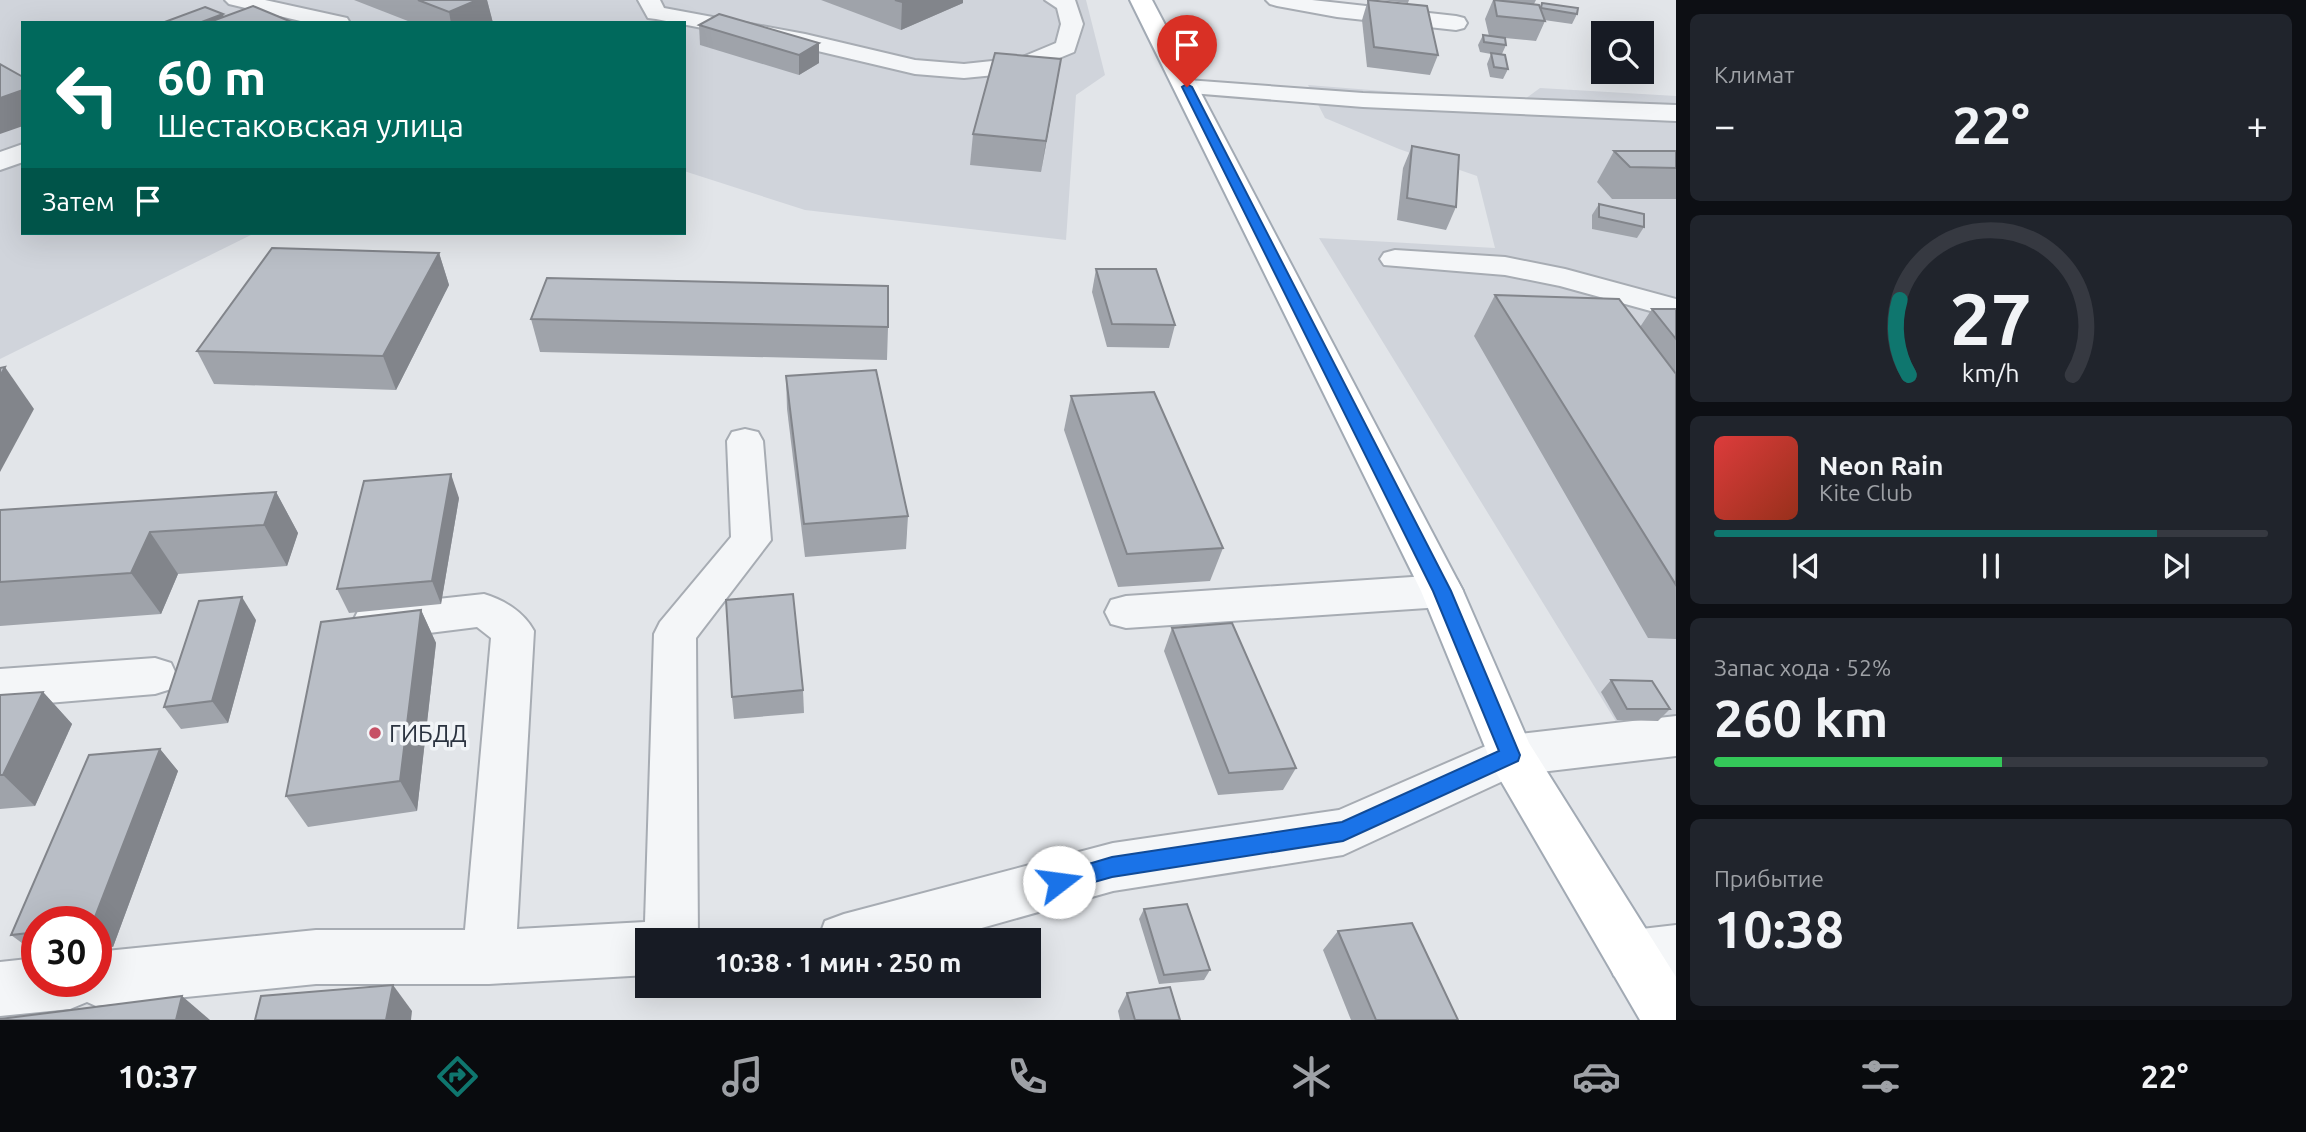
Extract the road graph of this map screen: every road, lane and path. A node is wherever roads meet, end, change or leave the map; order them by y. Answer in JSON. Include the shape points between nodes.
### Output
{"nodes":[{"id":1,"x":236,"y":0,"type":"edge"},
{"id":2,"x":1056,"y":0,"type":"edge"},
{"id":3,"x":1141,"y":0,"type":"edge"},
{"id":4,"x":1277,"y":0,"type":"edge"},
{"id":5,"x":1450,"y":0,"type":"edge"},
{"id":6,"x":647,"y":11,"type":"edge"},
{"id":7,"x":331,"y":21,"type":"edge"},
{"id":8,"x":1456,"y":23,"type":"junction"},
{"id":9,"x":1462,"y":47,"type":"dead end"},
{"id":10,"x":1187,"y":87,"type":"junction"},
{"id":11,"x":1676,"y":113,"type":"edge"},
{"id":12,"x":21,"y":153,"type":"edge"},
{"id":13,"x":0,"y":162,"type":"edge"},
{"id":14,"x":1395,"y":259,"type":"dead end"},
{"id":15,"x":1676,"y":309,"type":"edge"},
{"id":16,"x":745,"y":441,"type":"dead end"},
{"id":17,"x":1442,"y":591,"type":"junction"},
{"id":18,"x":1126,"y":612,"type":"dead end"},
{"id":19,"x":329,"y":628,"type":"edge"},
{"id":20,"x":155,"y":676,"type":"dead end"},
{"id":21,"x":0,"y":688,"type":"edge"},
{"id":22,"x":1676,"y":736,"type":"edge"},
{"id":23,"x":1511,"y":755,"type":"junction"},
{"id":24,"x":671,"y":928,"type":"edge"},
{"id":25,"x":888,"y":928,"type":"edge"},
{"id":26,"x":635,"y":949,"type":"edge"},
{"id":27,"x":1655,"y":955,"type":"edge"},
{"id":28,"x":489,"y":957,"type":"junction"},
{"id":29,"x":112,"y":977,"type":"edge"},
{"id":30,"x":21,"y":987,"type":"edge"},
{"id":31,"x":0,"y":989,"type":"edge"},
{"id":32,"x":1671,"y":1020,"type":"edge"}],
"edges":[{"from":1,"to":7,"type":"street"},
{"from":2,"to":6,"type":"street","via":[[1067,4],[1072,24],[1066,47],[1025,65],[964,71],[915,67]]},
{"from":3,"to":10,"type":"main road"},
{"from":4,"to":8,"type":"street"},
{"from":5,"to":8,"type":"street"},
{"from":8,"to":9,"type":"street"},
{"from":10,"to":11,"type":"street","via":[[1363,100]]},
{"from":10,"to":17,"type":"main road"},
{"from":12,"to":13,"type":"street"},
{"from":14,"to":15,"type":"street","via":[[1505,266]]},
{"from":16,"to":24,"type":"street","via":[[751,540],[675,634]]},
{"from":17,"to":18,"type":"street"},
{"from":17,"to":23,"type":"main road"},
{"from":19,"to":28,"type":"street","via":[[484,610],[513,631]]},
{"from":20,"to":21,"type":"street"},
{"from":22,"to":23,"type":"street"},
{"from":23,"to":25,"type":"street","via":[[1343,832],[1112,867]]},
{"from":23,"to":27,"type":"main road"},
{"from":26,"to":28,"type":"street"},
{"from":27,"to":32,"type":"main road"},
{"from":28,"to":29,"type":"street","via":[[316,957]]},
{"from":30,"to":31,"type":"street"}]}
